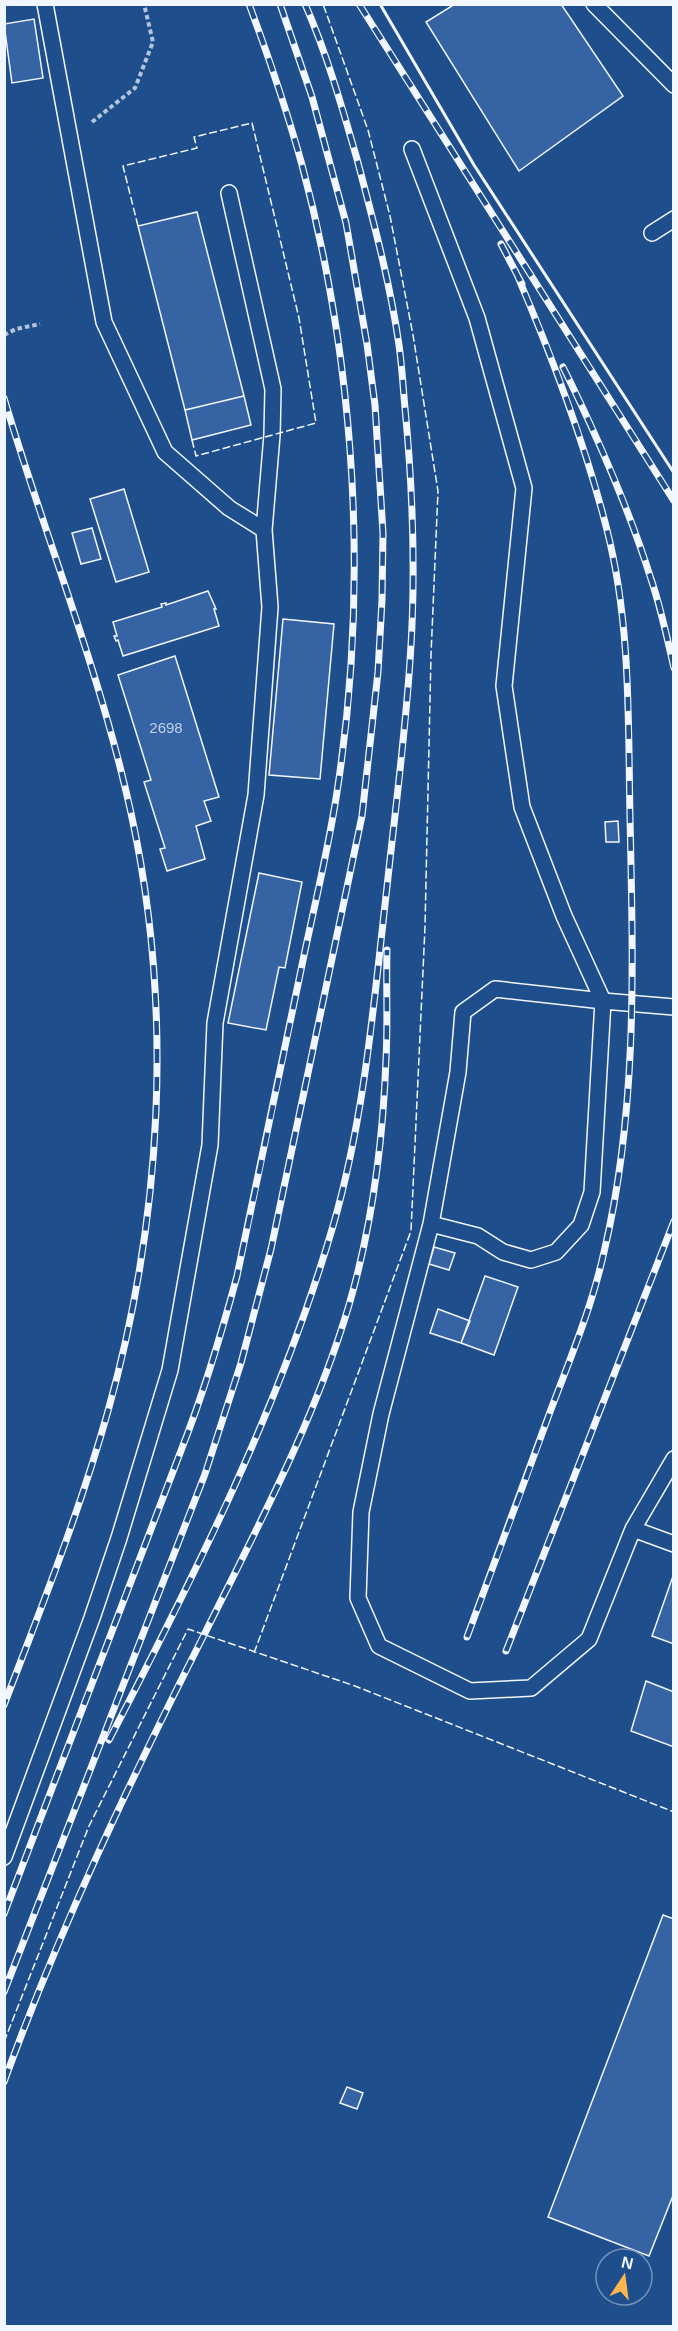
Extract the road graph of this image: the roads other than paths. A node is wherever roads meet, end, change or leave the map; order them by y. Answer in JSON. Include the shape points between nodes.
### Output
{"nodes":[{"id":1,"x":45,"y":4,"type":"edge"},
{"id":2,"x":594,"y":4,"type":"edge"},
{"id":3,"x":674,"y":86,"type":"edge"},
{"id":4,"x":412,"y":149,"type":"dead end"},
{"id":5,"x":229,"y":193,"type":"dead end"},
{"id":6,"x":674,"y":219,"type":"edge"},
{"id":7,"x":652,"y":233,"type":"dead end"},
{"id":8,"x":264,"y":530,"type":"junction"},
{"id":9,"x":603,"y":1001,"type":"junction"},
{"id":10,"x":674,"y":1007,"type":"edge"},
{"id":11,"x":431,"y":1224,"type":"junction"},
{"id":12,"x":674,"y":1459,"type":"edge"},
{"id":13,"x":633,"y":1529,"type":"junction"},
{"id":14,"x":674,"y":1544,"type":"edge"},
{"id":15,"x":4,"y":1857,"type":"edge"}],
"edges":[{"from":1,"to":8,"type":"lane","via":[[104,322],[165,452],[229,508]]},
{"from":2,"to":3,"type":"lane"},
{"from":4,"to":9,"type":"lane","via":[[477,318],[524,488],[504,686],[522,807],[564,916]]},
{"from":5,"to":8,"type":"lane","via":[[273,389]]},
{"from":6,"to":7,"type":"lane"},
{"from":8,"to":15,"type":"lane","via":[[270,608],[256,795],[215,1023],[210,1144],[170,1370],[92,1618]]},
{"from":9,"to":10,"type":"lane"},
{"from":9,"to":11,"type":"lane","via":[[495,989],[463,1012],[458,1071]]},
{"from":9,"to":11,"type":"lane","via":[[592,1192],[581,1226],[556,1252],[531,1260],[503,1252],[478,1236]]},
{"from":11,"to":13,"type":"lane","via":[[381,1414],[361,1512],[358,1598],[379,1646],[470,1691],[531,1688],[589,1639]]},
{"from":12,"to":13,"type":"lane"},
{"from":13,"to":14,"type":"lane"}]}
